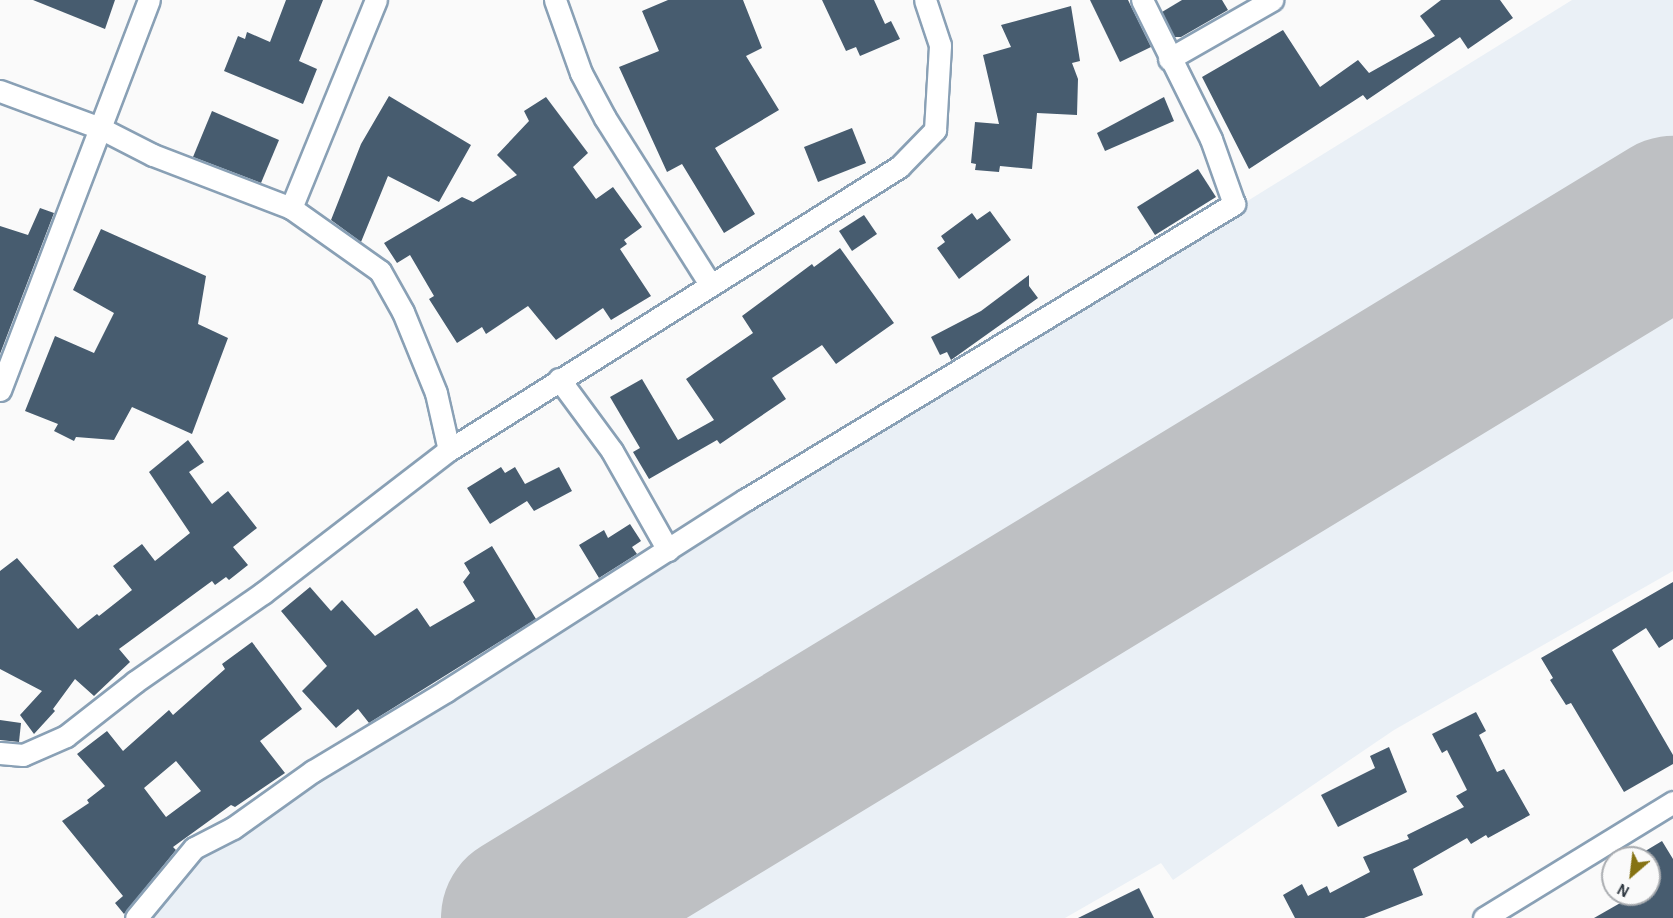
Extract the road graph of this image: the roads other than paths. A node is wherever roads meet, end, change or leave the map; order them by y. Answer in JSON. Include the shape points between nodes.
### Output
{"nodes":[{"id":1,"x":148,"y":0,"type":"edge"},
{"id":2,"x":376,"y":0,"type":"edge"},
{"id":3,"x":555,"y":0,"type":"edge"},
{"id":4,"x":924,"y":0,"type":"edge"},
{"id":5,"x":1142,"y":0,"type":"edge"},
{"id":6,"x":1272,"y":0,"type":"edge"},
{"id":7,"x":1169,"y":59,"type":"junction"},
{"id":8,"x":0,"y":91,"type":"edge"},
{"id":9,"x":100,"y":128,"type":"junction"},
{"id":10,"x":291,"y":208,"type":"junction"},
{"id":11,"x":710,"y":284,"type":"junction"},
{"id":12,"x":559,"y":379,"type":"junction"},
{"id":13,"x":0,"y":390,"type":"edge"},
{"id":14,"x":449,"y":450,"type":"junction"},
{"id":15,"x":668,"y":550,"type":"junction"},
{"id":16,"x":0,"y":753,"type":"edge"},
{"id":17,"x":1673,"y":802,"type":"edge"},
{"id":18,"x":136,"y":918,"type":"edge"},
{"id":19,"x":1484,"y":918,"type":"edge"}],
"edges":[{"from":1,"to":9,"type":"street"},
{"from":2,"to":10,"type":"street"},
{"from":3,"to":11,"type":"street","via":[[581,73],[605,118]]},
{"from":4,"to":11,"type":"street","via":[[940,45],[935,130],[899,167]]},
{"from":5,"to":7,"type":"street"},
{"from":6,"to":7,"type":"street"},
{"from":7,"to":15,"type":"street","via":[[1211,140],[1234,204]]},
{"from":8,"to":9,"type":"street"},
{"from":9,"to":10,"type":"street","via":[[153,155]]},
{"from":9,"to":13,"type":"street"},
{"from":10,"to":14,"type":"street","via":[[380,271],[403,312],[436,393]]},
{"from":11,"to":12,"type":"street"},
{"from":12,"to":14,"type":"street"},
{"from":12,"to":15,"type":"street","via":[[612,451]]},
{"from":14,"to":16,"type":"street","via":[[263,593],[135,682],[66,736],[23,755]]},
{"from":15,"to":18,"type":"street","via":[[313,771],[233,828],[194,848]]},
{"from":17,"to":19,"type":"street"}]}
